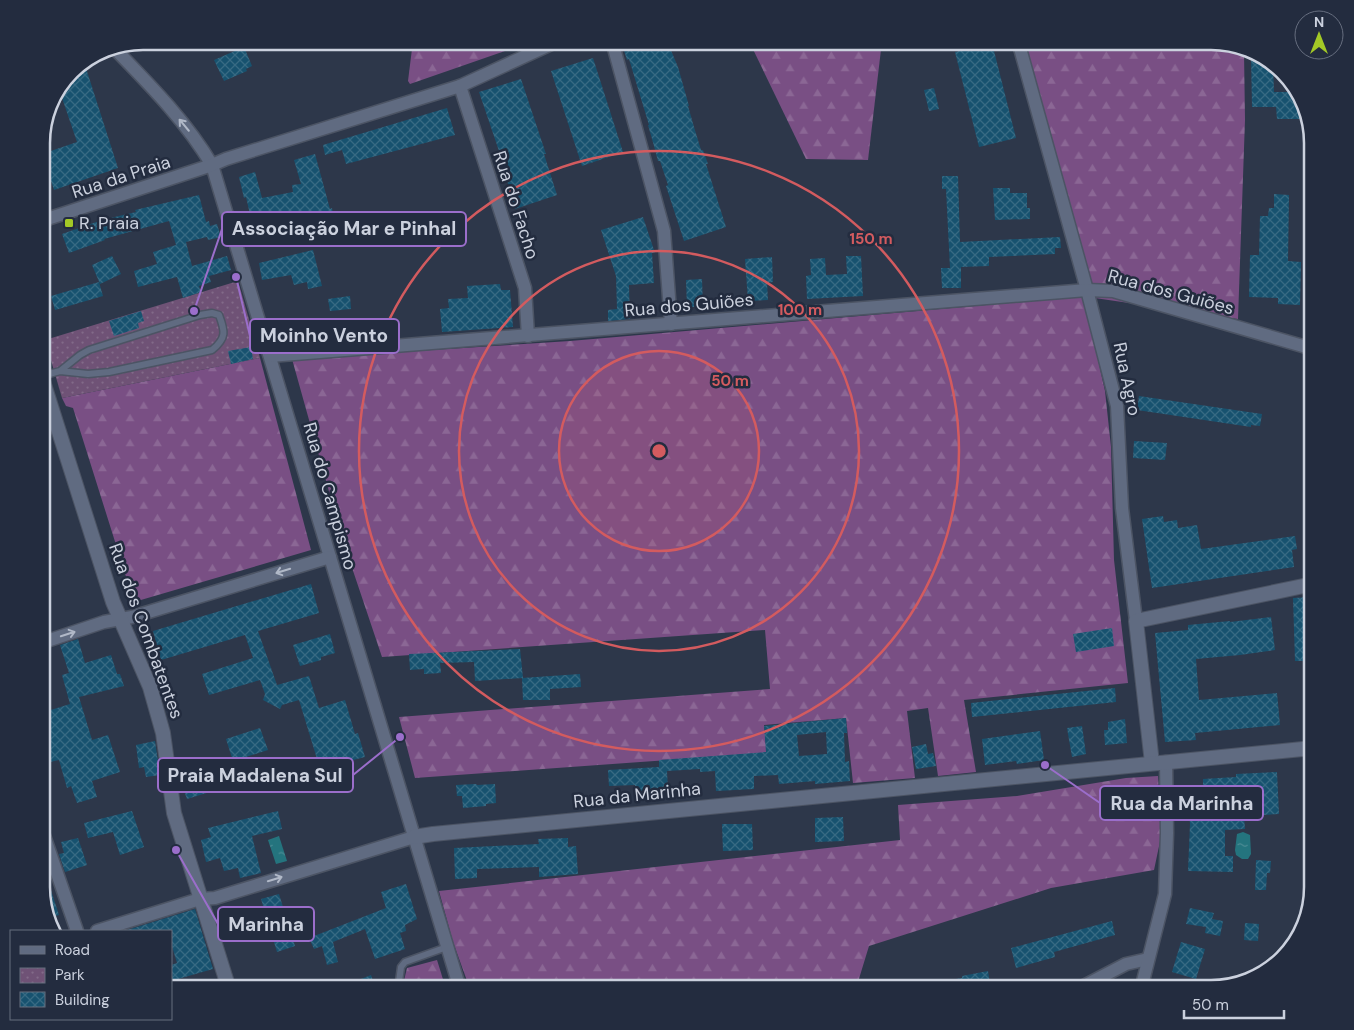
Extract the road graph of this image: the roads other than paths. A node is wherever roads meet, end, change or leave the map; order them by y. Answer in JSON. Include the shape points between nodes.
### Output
{"nodes":[{"id":1,"x":538,"y":50,"type":"edge"},
{"id":2,"x":614,"y":50,"type":"edge"},
{"id":3,"x":1020,"y":50,"type":"edge"},
{"id":4,"x":119,"y":53,"type":"edge"},
{"id":5,"x":460,"y":86,"type":"junction"},
{"id":6,"x":212,"y":165,"type":"junction"},
{"id":7,"x":50,"y":219,"type":"edge"},
{"id":8,"x":1087,"y":290,"type":"junction"},
{"id":9,"x":671,"y":324,"type":"junction"},
{"id":10,"x":528,"y":336,"type":"junction"},
{"id":11,"x":1304,"y":346,"type":"edge"},
{"id":12,"x":270,"y":356,"type":"junction"},
{"id":13,"x":60,"y":371,"type":"junction"},
{"id":14,"x":50,"y":374,"type":"edge"},
{"id":15,"x":50,"y":401,"type":"edge"},
{"id":16,"x":330,"y":558,"type":"junction"},
{"id":17,"x":1304,"y":586,"type":"edge"},
{"id":18,"x":119,"y":619,"type":"junction"},
{"id":19,"x":1136,"y":620,"type":"junction"},
{"id":20,"x":50,"y":640,"type":"edge"},
{"id":21,"x":1304,"y":749,"type":"edge"},
{"id":22,"x":1159,"y":763,"type":"junction"},
{"id":23,"x":414,"y":837,"type":"junction"},
{"id":24,"x":50,"y":851,"type":"edge"},
{"id":25,"x":200,"y":899,"type":"junction"},
{"id":26,"x":77,"y":930,"type":"edge"},
{"id":27,"x":100,"y":930,"type":"edge"},
{"id":28,"x":447,"y":947,"type":"junction"},
{"id":29,"x":1148,"y":959,"type":"junction"},
{"id":30,"x":227,"y":980,"type":"edge"},
{"id":31,"x":399,"y":980,"type":"edge"},
{"id":32,"x":457,"y":980,"type":"edge"},
{"id":33,"x":1095,"y":980,"type":"edge"},
{"id":34,"x":1143,"y":980,"type":"edge"}],
"edges":[{"from":1,"to":5,"type":"street","name":"Rua da Praia"},
{"from":2,"to":9,"type":"street","via":[[664,231]]},
{"from":3,"to":8,"type":"street","name":"Rua Agro"},
{"from":6,"to":4,"type":"street","name":"Rua do Campismo","one_way":true,"via":[[199,143],[155,90]]},
{"from":5,"to":6,"type":"street","name":"Rua da Praia"},
{"from":5,"to":10,"type":"street","name":"Rua do Facho","via":[[525,288]]},
{"from":6,"to":7,"type":"street","name":"Rua da Praia"},
{"from":6,"to":12,"type":"street","name":"Rua do Campismo"},
{"from":8,"to":9,"type":"street","name":"Rua dos Guiões"},
{"from":8,"to":11,"type":"street","name":"Rua dos Guiões","via":[[1113,292]]},
{"from":8,"to":19,"type":"street","name":"Rua Agro","via":[[1117,406],[1122,508]]},
{"from":9,"to":10,"type":"street","name":"Rua dos Guiões"},
{"from":10,"to":12,"type":"street","name":"Rua dos Guiões"},
{"from":12,"to":16,"type":"street","name":"Rua do Campismo"},
{"from":13,"to":13,"type":"lane","via":[[109,372],[212,350],[224,334],[219,315],[200,315],[89,350]]},
{"from":13,"to":14,"type":"lane"},
{"from":15,"to":18,"type":"street","name":"Rua dos Combatentes"},
{"from":16,"to":18,"type":"street","one_way":true},
{"from":16,"to":23,"type":"street","name":"Rua do Campismo"},
{"from":17,"to":19,"type":"street"},
{"from":20,"to":18,"type":"street","one_way":true},
{"from":18,"to":25,"type":"street","name":"Rua dos Combatentes","via":[[150,687],[163,733],[174,813]]},
{"from":19,"to":22,"type":"street","name":"Rua Agro"},
{"from":21,"to":22,"type":"street","name":"Rua da Marinha"},
{"from":22,"to":23,"type":"street","name":"Rua da Marinha"},
{"from":22,"to":29,"type":"street","via":[[1167,833],[1165,894]]},
{"from":25,"to":23,"type":"street","name":"Rua da Marinha","one_way":true,"via":[[215,898]]},
{"from":23,"to":28,"type":"street","name":"Rua do Campismo"},
{"from":24,"to":26,"type":"street"},
{"from":25,"to":27,"type":"street","name":"Rua da Marinha"},
{"from":25,"to":30,"type":"street","name":"Rua dos Combatentes"},
{"from":28,"to":31,"type":"lane","via":[[405,962]]},
{"from":28,"to":32,"type":"street","name":"Rua do Campismo"},
{"from":29,"to":33,"type":"street","via":[[1126,964]]},
{"from":29,"to":34,"type":"street"}]}
